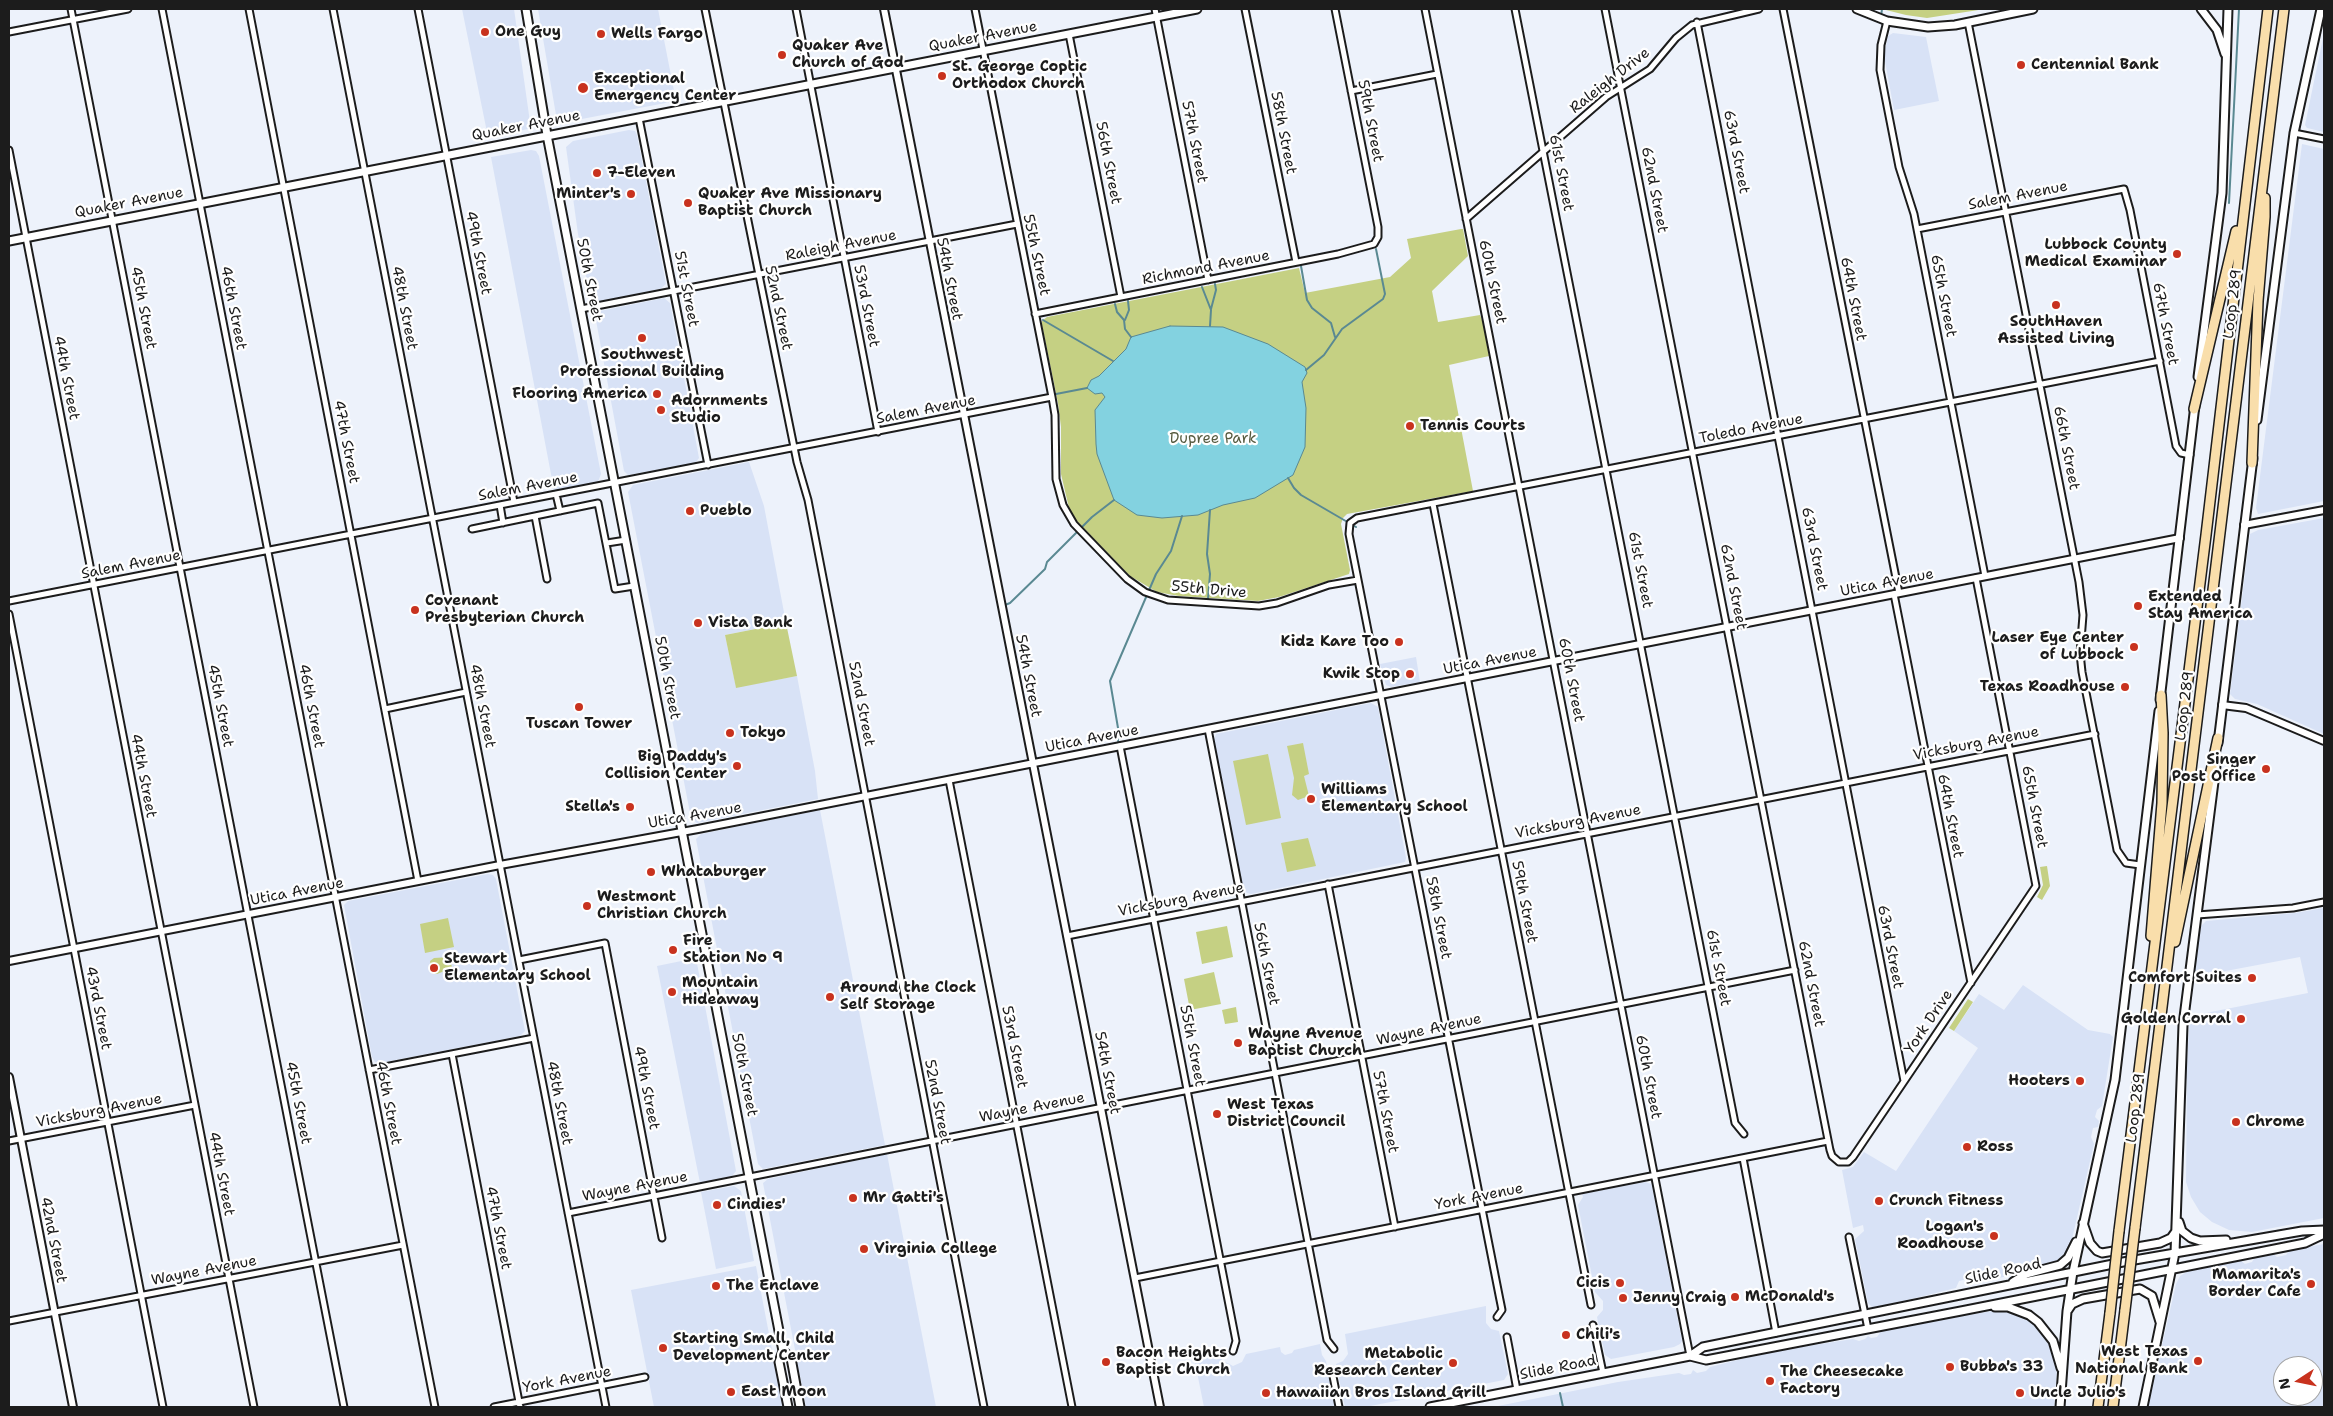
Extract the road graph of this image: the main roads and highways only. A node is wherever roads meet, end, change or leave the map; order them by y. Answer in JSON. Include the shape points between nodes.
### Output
{"nodes":[{"id":1,"x":526,"y":9,"type":"edge"},
{"id":2,"x":1197,"y":9,"type":"edge"},
{"id":3,"x":1857,"y":9,"type":"edge"},
{"id":4,"x":2033,"y":9,"type":"edge"},
{"id":5,"x":2201,"y":9,"type":"edge"},
{"id":6,"x":2228,"y":9,"type":"edge"},
{"id":7,"x":2268,"y":9,"type":"edge"},
{"id":8,"x":2284,"y":9,"type":"edge"},
{"id":9,"x":2321,"y":9,"type":"edge"},
{"id":10,"x":1156,"y":13,"type":"edge"},
{"id":11,"x":2227,"y":61,"type":"junction"},
{"id":12,"x":547,"y":135,"type":"junction"},
{"id":13,"x":2264,"y":170,"type":"junction"},
{"id":14,"x":2245,"y":197,"type":"junction"},
{"id":15,"x":9,"y":241,"type":"edge"},
{"id":16,"x":2194,"y":409,"type":"junction"},
{"id":17,"x":2252,"y":463,"type":"junction"},
{"id":18,"x":2161,"y":695,"type":"junction"},
{"id":19,"x":2218,"y":738,"type":"junction"},
{"id":20,"x":2151,"y":971,"type":"junction"},
{"id":21,"x":2162,"y":1006,"type":"junction"},
{"id":22,"x":2177,"y":1219,"type":"junction"},
{"id":23,"x":2083,"y":1223,"type":"junction"},
{"id":24,"x":2177,"y":1229,"type":"junction"},
{"id":25,"x":2324,"y":1230,"type":"edge"},
{"id":26,"x":2324,"y":1234,"type":"edge"},
{"id":27,"x":2251,"y":1240,"type":"junction"},
{"id":28,"x":2175,"y":1253,"type":"junction"},
{"id":29,"x":2173,"y":1268,"type":"junction"},
{"id":30,"x":2073,"y":1272,"type":"junction"},
{"id":31,"x":2009,"y":1285,"type":"junction"},
{"id":32,"x":2070,"y":1288,"type":"junction"},
{"id":33,"x":1980,"y":1307,"type":"junction"},
{"id":34,"x":2067,"y":1311,"type":"junction"},
{"id":35,"x":2160,"y":1324,"type":"junction"},
{"id":36,"x":783,"y":1351,"type":"junction"},
{"id":37,"x":1690,"y":1356,"type":"junction"},
{"id":38,"x":2062,"y":1377,"type":"junction"},
{"id":39,"x":2098,"y":1405,"type":"edge"},
{"id":40,"x":788,"y":1407,"type":"edge"},
{"id":41,"x":800,"y":1407,"type":"edge"},
{"id":42,"x":1430,"y":1407,"type":"edge"},
{"id":43,"x":2060,"y":1407,"type":"edge"},
{"id":44,"x":2113,"y":1407,"type":"edge"},
{"id":45,"x":2143,"y":1407,"type":"edge"}],
"edges":[{"from":1,"to":12,"type":"main road","name":"50th Street"},
{"from":2,"to":10,"type":"main road","name":"Quaker Avenue"},
{"from":3,"to":4,"type":"main road","via":[[1887,21],[1928,27]]},
{"from":5,"to":11,"type":"main road","via":[[2217,30]]},
{"from":6,"to":11,"type":"main road"},
{"from":7,"to":14,"type":"highway","name":"Loop 289"},
{"from":8,"to":13,"type":"highway","name":"Loop 289"},
{"from":9,"to":17,"type":"main road","via":[[2294,133]]},
{"from":10,"to":12,"type":"main road","name":"Quaker Avenue","via":[[1069,34]]},
{"from":11,"to":16,"type":"main road","via":[[2222,193]]},
{"from":12,"to":15,"type":"main road","name":"Quaker Avenue"},
{"from":12,"to":36,"type":"main road","name":"50th Street"},
{"from":13,"to":17,"type":"highway","via":[[2265,217],[2258,301]]},
{"from":13,"to":21,"type":"highway","name":"Loop 289"},
{"from":14,"to":16,"type":"highway"},
{"from":14,"to":20,"type":"highway","name":"Loop 289"},
{"from":16,"to":18,"type":"main road"},
{"from":17,"to":19,"type":"main road"},
{"from":18,"to":20,"type":"highway","via":[[2162,803],[2150,925]]},
{"from":18,"to":23,"type":"main road","via":[[2115,1080]]},
{"from":19,"to":21,"type":"highway"},
{"from":19,"to":22,"type":"main road","via":[[2183,1025]]},
{"from":20,"to":39,"type":"highway","name":"Loop 289","bridge":true},
{"from":21,"to":44,"type":"highway","name":"Loop 289","bridge":true},
{"from":22,"to":24,"type":"main road"},
{"from":22,"to":27,"type":"main road","via":[[2186,1235],[2200,1241]]},
{"from":23,"to":24,"type":"main road","via":[[2090,1243],[2102,1253],[2160,1243],[2171,1238]]},
{"from":23,"to":30,"type":"main road"},
{"from":23,"to":31,"type":"main road","via":[[2071,1253],[2063,1263],[2052,1269],[2026,1274]]},
{"from":24,"to":28,"type":"main road"},
{"from":25,"to":27,"type":"main road","name":"Slide Road"},
{"from":26,"to":29,"type":"main road","name":"Slide Road","via":[[2304,1242]]},
{"from":27,"to":28,"type":"main road","name":"Slide Road"},
{"from":28,"to":29,"type":"main road"},
{"from":28,"to":30,"type":"main road","name":"Slide Road"},
{"from":29,"to":32,"type":"main road","name":"Slide Road"},
{"from":29,"to":35,"type":"main road"},
{"from":30,"to":31,"type":"main road","name":"Slide Road"},
{"from":30,"to":32,"type":"main road"},
{"from":31,"to":37,"type":"main road","name":"Slide Road","via":[[1703,1347]]},
{"from":32,"to":33,"type":"main road","name":"Slide Road"},
{"from":32,"to":34,"type":"main road"},
{"from":33,"to":37,"type":"main road","name":"Slide Road","via":[[1706,1360]]},
{"from":33,"to":38,"type":"main road","via":[[2008,1307],[2038,1322],[2053,1341]]},
{"from":34,"to":35,"type":"main road","via":[[2083,1298],[2140,1289],[2155,1301]]},
{"from":34,"to":38,"type":"main road"},
{"from":35,"to":45,"type":"main road"},
{"from":36,"to":40,"type":"main road","name":"50th Street","via":[[779,1362]]},
{"from":36,"to":41,"type":"main road","name":"50th Street","via":[[791,1358]]},
{"from":37,"to":42,"type":"main road","name":"Slide Road"},
{"from":38,"to":43,"type":"main road"}]}
